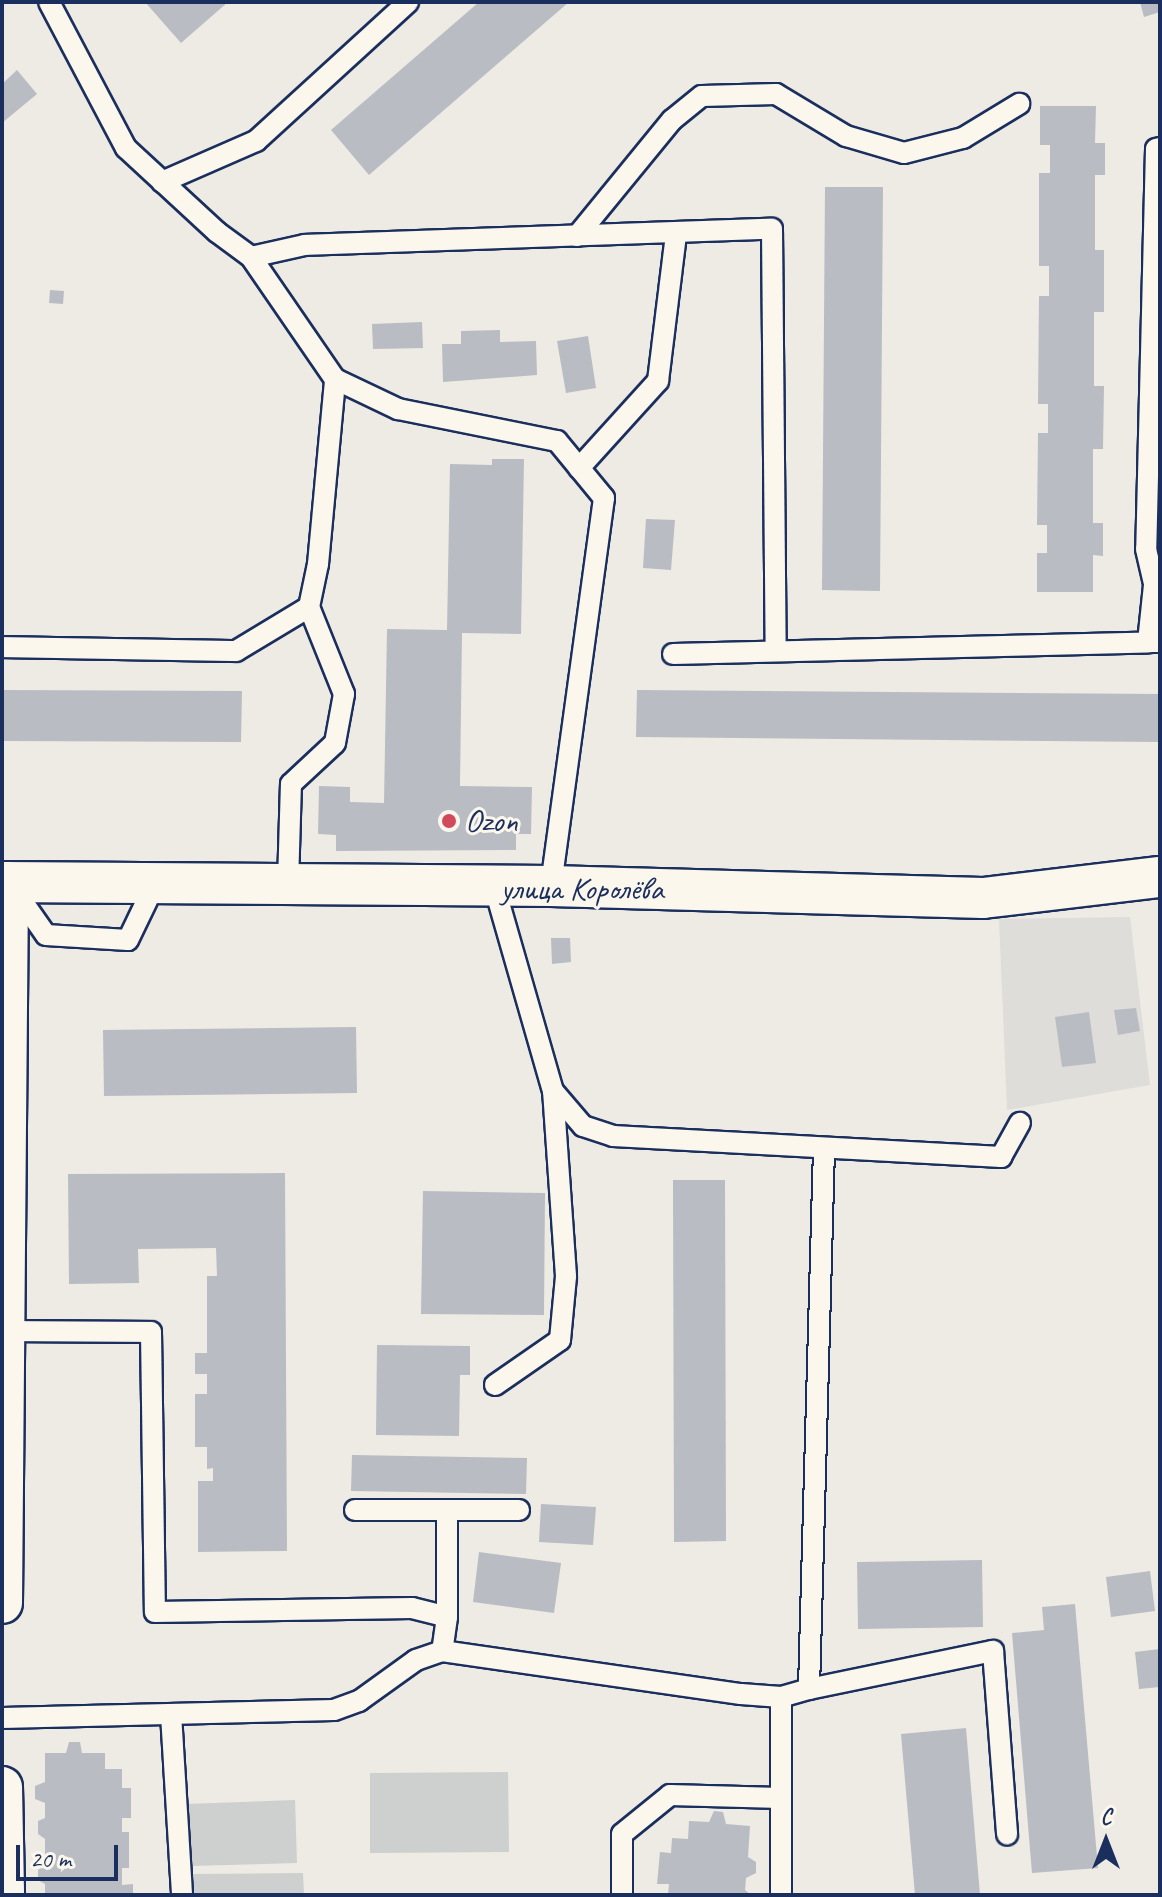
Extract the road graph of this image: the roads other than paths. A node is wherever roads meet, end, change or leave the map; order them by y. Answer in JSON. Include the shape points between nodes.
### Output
{"nodes":[{"id":1,"x":49,"y":2,"type":"edge"},
{"id":2,"x":408,"y":2,"type":"edge"},
{"id":3,"x":1019,"y":104,"type":"dead end"},
{"id":4,"x":1160,"y":148,"type":"edge"},
{"id":5,"x":162,"y":182,"type":"junction"},
{"id":6,"x":676,"y":234,"type":"junction"},
{"id":7,"x":577,"y":236,"type":"junction"},
{"id":8,"x":251,"y":257,"type":"junction"},
{"id":9,"x":335,"y":379,"type":"junction"},
{"id":10,"x":579,"y":468,"type":"junction"},
{"id":11,"x":1157,"y":585,"type":"edge"},
{"id":12,"x":309,"y":607,"type":"junction"},
{"id":13,"x":1154,"y":642,"type":"edge"},
{"id":14,"x":2,"y":647,"type":"edge"},
{"id":15,"x":776,"y":650,"type":"junction"},
{"id":16,"x":673,"y":654,"type":"dead end"},
{"id":17,"x":1160,"y":877,"type":"edge"},
{"id":18,"x":5,"y":882,"type":"edge"},
{"id":19,"x":155,"y":884,"type":"junction"},
{"id":20,"x":288,"y":884,"type":"junction"},
{"id":21,"x":551,"y":886,"type":"junction"},
{"id":22,"x":495,"y":889,"type":"junction"},
{"id":23,"x":553,"y":1091,"type":"junction"},
{"id":24,"x":1020,"y":1123,"type":"dead end"},
{"id":25,"x":824,"y":1150,"type":"junction"},
{"id":26,"x":5,"y":1331,"type":"junction"},
{"id":27,"x":495,"y":1385,"type":"dead end"},
{"id":28,"x":355,"y":1510,"type":"dead end"},
{"id":29,"x":447,"y":1510,"type":"junction"},
{"id":30,"x":519,"y":1510,"type":"dead end"},
{"id":31,"x":2,"y":1578,"type":"edge"},
{"id":32,"x":2,"y":1603,"type":"edge"},
{"id":33,"x":447,"y":1617,"type":"junction"},
{"id":34,"x":442,"y":1651,"type":"junction"},
{"id":35,"x":809,"y":1689,"type":"junction"},
{"id":36,"x":781,"y":1697,"type":"junction"},
{"id":37,"x":171,"y":1714,"type":"junction"},
{"id":38,"x":2,"y":1718,"type":"edge"},
{"id":39,"x":2,"y":1787,"type":"edge"},
{"id":40,"x":780,"y":1798,"type":"junction"},
{"id":41,"x":1007,"y":1834,"type":"dead end"},
{"id":42,"x":4,"y":1895,"type":"edge"},
{"id":43,"x":182,"y":1895,"type":"edge"},
{"id":44,"x":622,"y":1895,"type":"edge"},
{"id":45,"x":781,"y":1895,"type":"edge"}],
"edges":[{"from":1,"to":5,"type":"lane","via":[[126,148]]},
{"from":2,"to":5,"type":"lane","via":[[256,141]]},
{"from":3,"to":7,"type":"lane","via":[[963,138],[904,153],[846,136],[776,94],[702,96],[672,120]]},
{"from":4,"to":11,"type":"lane","via":[[1146,549]]},
{"from":5,"to":8,"type":"lane"},
{"from":6,"to":7,"type":"lane"},
{"from":6,"to":10,"type":"lane","via":[[658,381]]},
{"from":6,"to":15,"type":"lane","via":[[772,229]]},
{"from":7,"to":8,"type":"lane","via":[[305,245]]},
{"from":8,"to":9,"type":"lane"},
{"from":9,"to":10,"type":"lane","via":[[398,409],[557,441]]},
{"from":9,"to":12,"type":"lane","via":[[318,564]]},
{"from":10,"to":21,"type":"lane","via":[[604,498]]},
{"from":11,"to":13,"type":"lane"},
{"from":12,"to":14,"type":"lane","via":[[236,651]]},
{"from":12,"to":20,"type":"lane","via":[[344,694],[335,743],[291,784]]},
{"from":13,"to":15,"type":"lane"},
{"from":15,"to":16,"type":"lane"},
{"from":17,"to":21,"type":"street","name":"улица Королёва","via":[[983,898]]},
{"from":18,"to":19,"type":"street","name":"улица Королёва"},
{"from":18,"to":19,"type":"lane","via":[[46,935],[82,941],[128,940]]},
{"from":18,"to":26,"type":"street"},
{"from":19,"to":20,"type":"street","name":"улица Королёва"},
{"from":20,"to":22,"type":"street","name":"улица Королёва"},
{"from":21,"to":22,"type":"street","name":"улица Королёва"},
{"from":22,"to":23,"type":"lane"},
{"from":23,"to":25,"type":"lane","via":[[583,1126],[613,1136]]},
{"from":23,"to":27,"type":"lane","via":[[566,1276],[560,1340]]},
{"from":24,"to":25,"type":"lane","via":[[1001,1157]]},
{"from":25,"to":35,"type":"lane"},
{"from":26,"to":31,"type":"street"},
{"from":26,"to":33,"type":"lane","via":[[151,1332],[155,1612],[412,1608]]},
{"from":28,"to":29,"type":"lane"},
{"from":29,"to":30,"type":"lane"},
{"from":29,"to":33,"type":"lane"},
{"from":31,"to":32,"type":"street"},
{"from":33,"to":34,"type":"lane"},
{"from":34,"to":36,"type":"lane"},
{"from":34,"to":37,"type":"lane","via":[[416,1660],[359,1701],[334,1710]]},
{"from":35,"to":36,"type":"lane"},
{"from":35,"to":41,"type":"lane","via":[[993,1651]]},
{"from":36,"to":40,"type":"lane"},
{"from":37,"to":38,"type":"lane"},
{"from":37,"to":43,"type":"lane"},
{"from":39,"to":42,"type":"street"},
{"from":40,"to":44,"type":"lane","via":[[670,1795],[622,1834]]},
{"from":40,"to":45,"type":"lane"}]}
